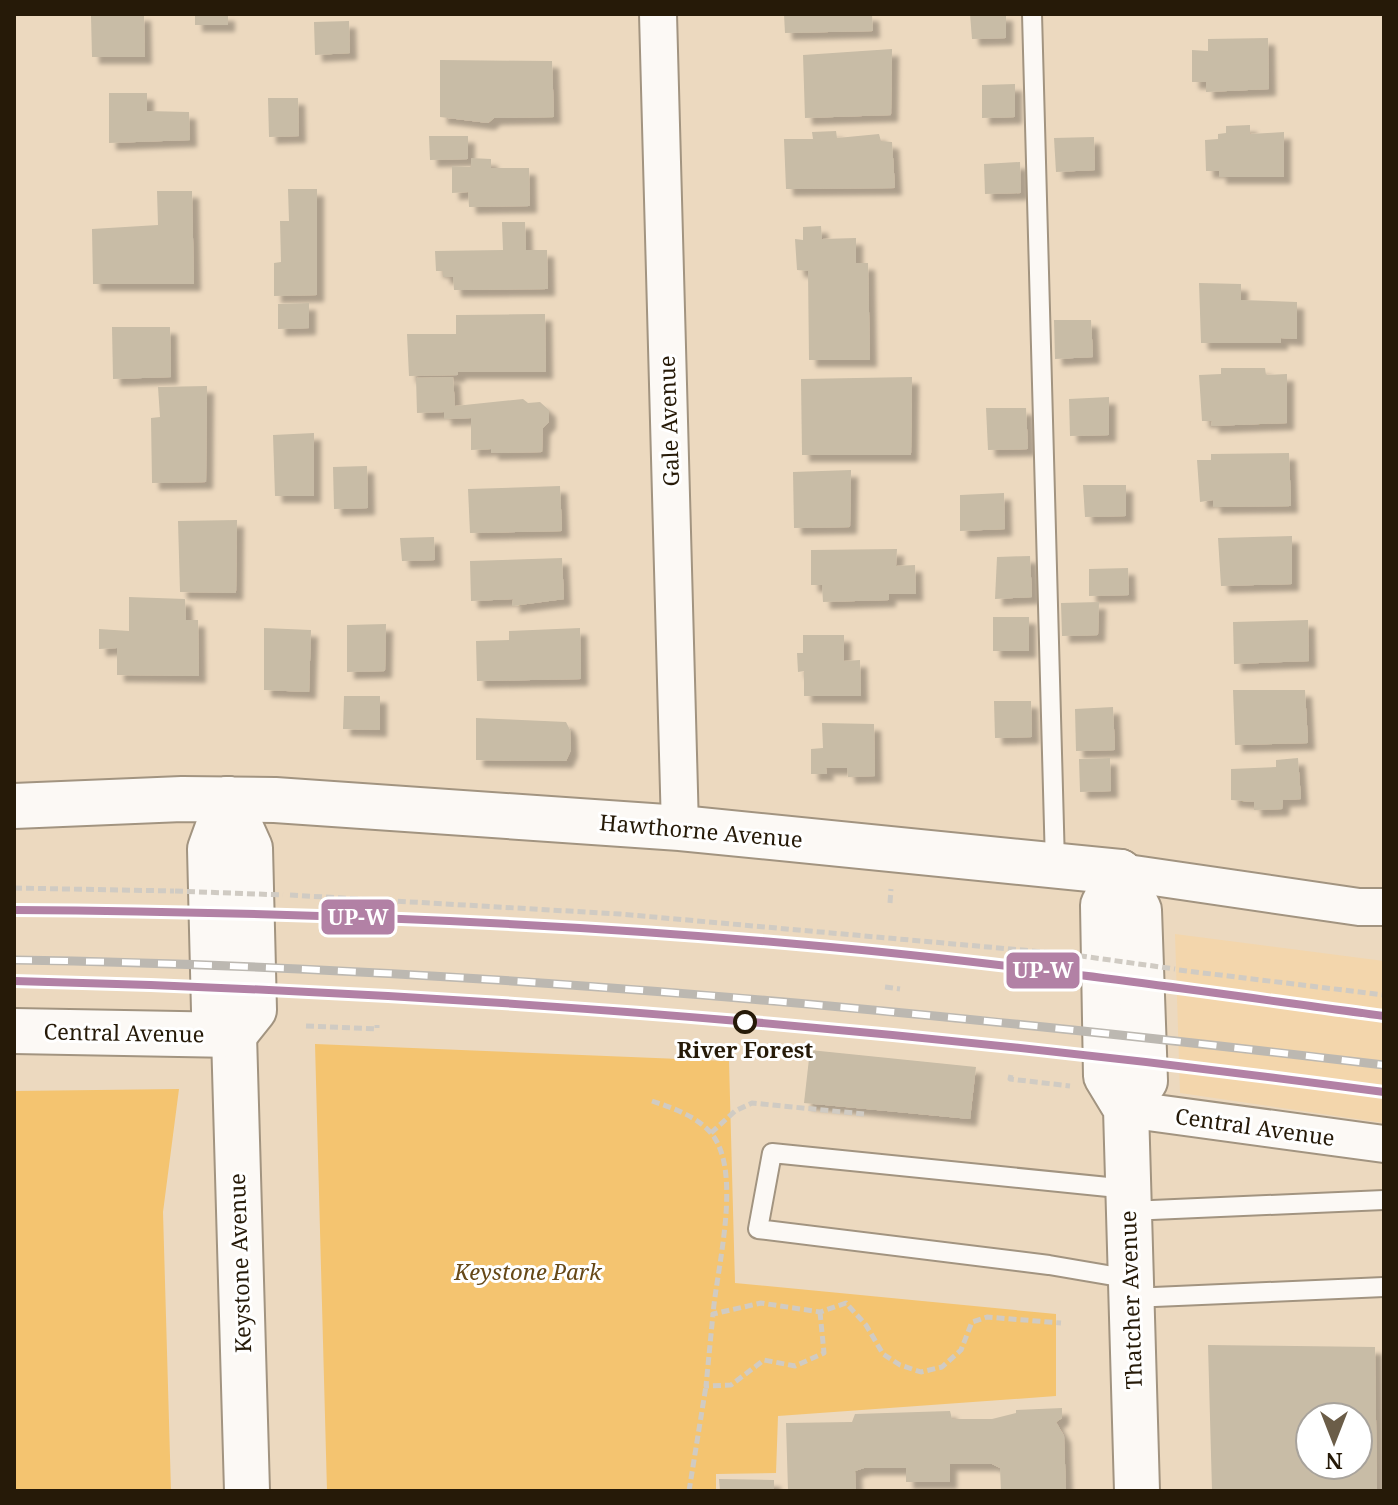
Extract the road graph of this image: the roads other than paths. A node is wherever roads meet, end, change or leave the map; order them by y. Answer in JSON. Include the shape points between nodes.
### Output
{"nodes":[{"id":1,"x":658,"y":14,"type":"edge"},
{"id":2,"x":1032,"y":14,"type":"edge"},
{"id":3,"x":228,"y":799,"type":"junction"},
{"id":4,"x":14,"y":806,"type":"edge"},
{"id":5,"x":680,"y":828,"type":"junction"},
{"id":6,"x":1055,"y":864,"type":"junction"},
{"id":7,"x":1120,"y":872,"type":"junction"},
{"id":8,"x":1384,"y":907,"type":"edge"},
{"id":9,"x":14,"y":1031,"type":"edge"},
{"id":10,"x":234,"y":1035,"type":"junction"},
{"id":11,"x":1126,"y":1109,"type":"junction"},
{"id":12,"x":1384,"y":1144,"type":"edge"},
{"id":13,"x":1128,"y":1200,"type":"junction"},
{"id":14,"x":1384,"y":1200,"type":"edge"},
{"id":15,"x":1384,"y":1287,"type":"edge"},
{"id":16,"x":1131,"y":1288,"type":"junction"},
{"id":17,"x":247,"y":1491,"type":"edge"},
{"id":18,"x":1137,"y":1491,"type":"edge"}],
"edges":[{"from":1,"to":5,"type":"street","name":"Gale Avenue"},
{"from":2,"to":6,"type":"lane"},
{"from":3,"to":4,"type":"street","name":"Hawthorne Avenue"},
{"from":3,"to":5,"type":"street","name":"Hawthorne Avenue"},
{"from":3,"to":10,"type":"street","via":[[210,849],[214,1011]]},
{"from":5,"to":6,"type":"street","name":"Hawthorne Avenue"},
{"from":6,"to":7,"type":"street","name":"Hawthorne Avenue"},
{"from":7,"to":8,"type":"street","name":"Hawthorne Avenue"},
{"from":7,"to":11,"type":"street","via":[[1139,910],[1145,1081]]},
{"from":9,"to":10,"type":"street","name":"Central Avenue"},
{"from":10,"to":17,"type":"street","name":"Keystone Avenue"},
{"from":11,"to":12,"type":"street","name":"Central Avenue"},
{"from":11,"to":13,"type":"street","name":"Thatcher Avenue"},
{"from":13,"to":14,"type":"lane","via":[[1196,1207]]},
{"from":13,"to":16,"type":"street","name":"Thatcher Avenue"},
{"from":13,"to":16,"type":"lane","via":[[772,1153],[758,1229],[1049,1265]]},
{"from":15,"to":16,"type":"lane"},
{"from":16,"to":18,"type":"street","name":"Thatcher Avenue"}]}
